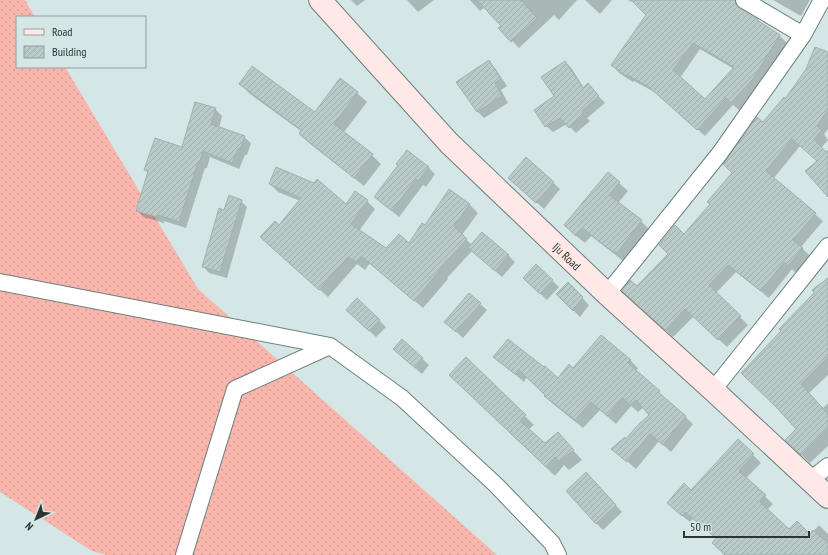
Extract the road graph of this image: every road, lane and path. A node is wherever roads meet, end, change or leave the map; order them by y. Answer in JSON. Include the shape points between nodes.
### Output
{"nodes":[{"id":1,"x":320,"y":0,"type":"edge"},
{"id":2,"x":744,"y":0,"type":"edge"},
{"id":3,"x":822,"y":0,"type":"edge"},
{"id":4,"x":803,"y":35,"type":"junction"},
{"id":5,"x":828,"y":246,"type":"edge"},
{"id":6,"x":0,"y":282,"type":"edge"},
{"id":7,"x":607,"y":294,"type":"junction"},
{"id":8,"x":330,"y":346,"type":"junction"},
{"id":9,"x":713,"y":390,"type":"junction"},
{"id":10,"x":828,"y":466,"type":"edge"},
{"id":11,"x":810,"y":480,"type":"junction"},
{"id":12,"x":828,"y":498,"type":"edge"},
{"id":13,"x":184,"y":555,"type":"edge"},
{"id":14,"x":558,"y":555,"type":"edge"}],
"edges":[{"from":1,"to":7,"type":"main road","name":"Iju Road","via":[[449,143]]},
{"from":2,"to":4,"type":"street"},
{"from":3,"to":4,"type":"street"},
{"from":4,"to":7,"type":"street","via":[[720,153]]},
{"from":5,"to":9,"type":"street"},
{"from":6,"to":8,"type":"street"},
{"from":7,"to":9,"type":"main road","name":"Iju Road"},
{"from":8,"to":13,"type":"street","via":[[235,389]]},
{"from":8,"to":14,"type":"street","via":[[407,403],[496,485],[552,544]]},
{"from":9,"to":11,"type":"main road","name":"Iju Road"},
{"from":10,"to":11,"type":"street"},
{"from":11,"to":12,"type":"main road","name":"Iju Road"}]}
